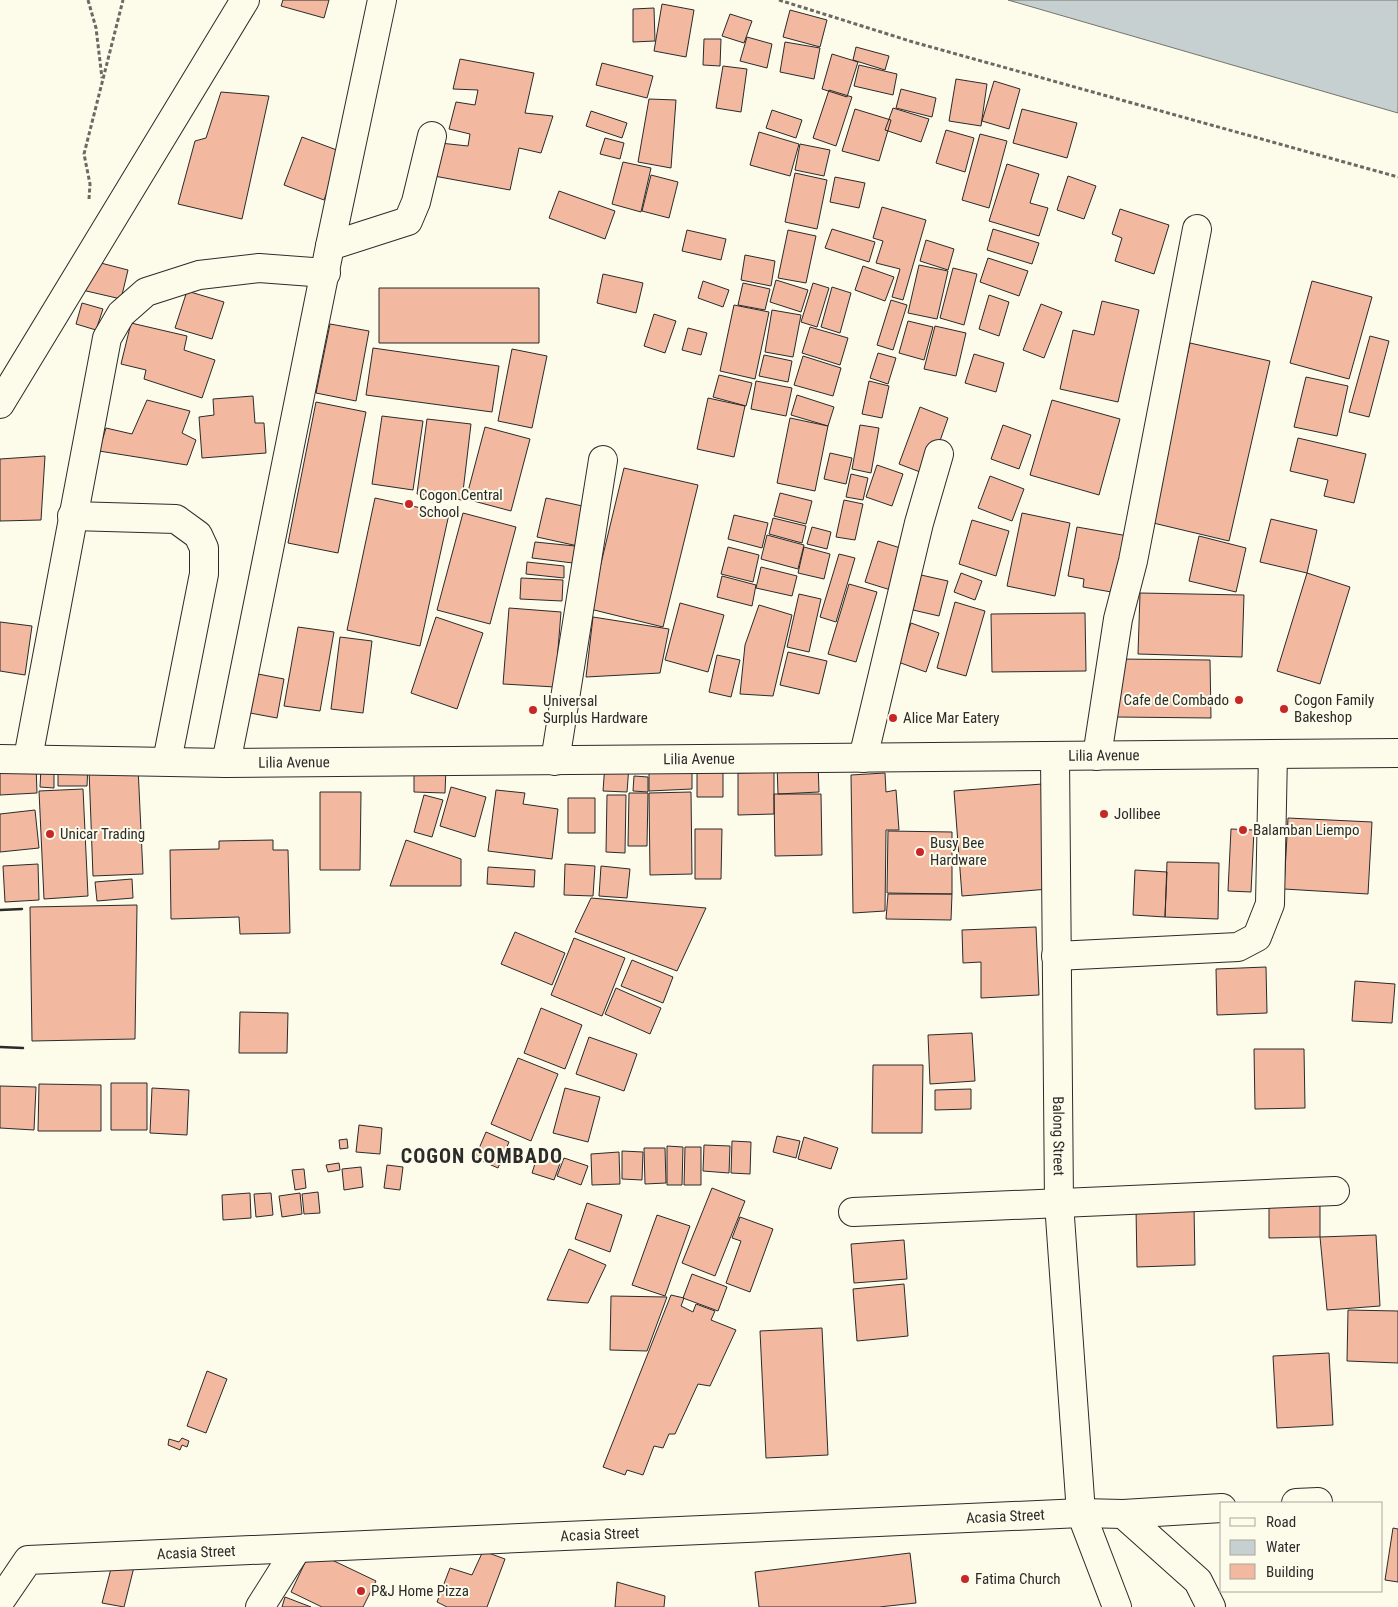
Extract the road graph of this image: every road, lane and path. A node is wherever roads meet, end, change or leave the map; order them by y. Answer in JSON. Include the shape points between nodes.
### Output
{"nodes":[{"id":1,"x":88,"y":0,"type":"edge"},
{"id":2,"x":122,"y":0,"type":"edge"},
{"id":3,"x":245,"y":0,"type":"edge"},
{"id":4,"x":382,"y":0,"type":"edge"},
{"id":5,"x":779,"y":0,"type":"edge"},
{"id":6,"x":102,"y":81,"type":"junction"},
{"id":7,"x":432,"y":136,"type":"dead end"},
{"id":8,"x":1398,"y":177,"type":"edge"},
{"id":9,"x":89,"y":204,"type":"dead end"},
{"id":10,"x":1196,"y":229,"type":"dead end"},
{"id":11,"x":330,"y":246,"type":"junction"},
{"id":12,"x":326,"y":273,"type":"junction"},
{"id":13,"x":0,"y":404,"type":"edge"},
{"id":14,"x":939,"y":454,"type":"dead end"},
{"id":15,"x":603,"y":460,"type":"dead end"},
{"id":16,"x":72,"y":516,"type":"junction"},
{"id":17,"x":1398,"y":753,"type":"edge"},
{"id":18,"x":1273,"y":754,"type":"junction"},
{"id":19,"x":1097,"y":756,"type":"junction"},
{"id":20,"x":1055,"y":757,"type":"junction"},
{"id":21,"x":28,"y":758,"type":"junction"},
{"id":22,"x":863,"y":758,"type":"junction"},
{"id":23,"x":0,"y":759,"type":"edge"},
{"id":24,"x":555,"y":760,"type":"junction"},
{"id":25,"x":167,"y":761,"type":"junction"},
{"id":26,"x":226,"y":763,"type":"junction"},
{"id":27,"x":1056,"y":956,"type":"junction"},
{"id":28,"x":1335,"y":1191,"type":"dead end"},
{"id":29,"x":1059,"y":1203,"type":"junction"},
{"id":30,"x":853,"y":1212,"type":"dead end"},
{"id":31,"x":1220,"y":1508,"type":"edge"},
{"id":32,"x":1081,"y":1513,"type":"junction"},
{"id":33,"x":1123,"y":1514,"type":"junction"},
{"id":34,"x":296,"y":1550,"type":"junction"},
{"id":35,"x":0,"y":1602,"type":"edge"},
{"id":36,"x":260,"y":1607,"type":"edge"},
{"id":37,"x":1117,"y":1607,"type":"edge"},
{"id":38,"x":1212,"y":1607,"type":"edge"}],
"edges":[{"from":1,"to":6,"type":"path","via":[[96,28]]},
{"from":2,"to":6,"type":"path"},
{"from":3,"to":13,"type":"main road"},
{"from":4,"to":11,"type":"main road"},
{"from":5,"to":8,"type":"path","via":[[914,42]]},
{"from":6,"to":9,"type":"path","via":[[84,154],[90,184]]},
{"from":7,"to":11,"type":"main road","via":[[416,202],[408,221]]},
{"from":10,"to":19,"type":"main road","via":[[1133,561],[1118,619]]},
{"from":11,"to":12,"type":"main road"},
{"from":12,"to":16,"type":"main road","via":[[259,268],[199,275],[146,292],[121,314],[107,338]]},
{"from":12,"to":26,"type":"main road"},
{"from":14,"to":22,"type":"main road","via":[[919,523]]},
{"from":15,"to":24,"type":"main road"},
{"from":16,"to":21,"type":"main road"},
{"from":16,"to":25,"type":"main road","via":[[176,518],[198,535],[204,548],[204,574]]},
{"from":17,"to":18,"type":"main road","name":"Lilia Avenue"},
{"from":18,"to":19,"type":"main road","name":"Lilia Avenue"},
{"from":18,"to":27,"type":"main road","via":[[1270,904],[1257,937],[1238,947]]},
{"from":19,"to":20,"type":"main road","name":"Lilia Avenue"},
{"from":20,"to":22,"type":"main road","name":"Lilia Avenue"},
{"from":20,"to":27,"type":"main road","name":"Balong Street"},
{"from":21,"to":23,"type":"main road","name":"Lilia Avenue"},
{"from":21,"to":25,"type":"main road","name":"Lilia Avenue"},
{"from":22,"to":24,"type":"main road","name":"Lilia Avenue"},
{"from":24,"to":26,"type":"main road","name":"Lilia Avenue"},
{"from":25,"to":26,"type":"main road","name":"Lilia Avenue"},
{"from":27,"to":29,"type":"main road","name":"Balong Street"},
{"from":28,"to":29,"type":"main road"},
{"from":29,"to":30,"type":"main road"},
{"from":29,"to":32,"type":"main road","name":"Balong Street"},
{"from":31,"to":33,"type":"main road","name":"Acasia Street"},
{"from":32,"to":33,"type":"main road","name":"Acasia Street"},
{"from":32,"to":34,"type":"main road","name":"Acasia Street"},
{"from":32,"to":37,"type":"main road","name":"Balong Street"},
{"from":33,"to":38,"type":"main road","via":[[1198,1582]]},
{"from":34,"to":35,"type":"main road","name":"Acasia Street","via":[[28,1560]]},
{"from":34,"to":36,"type":"main road"}]}
